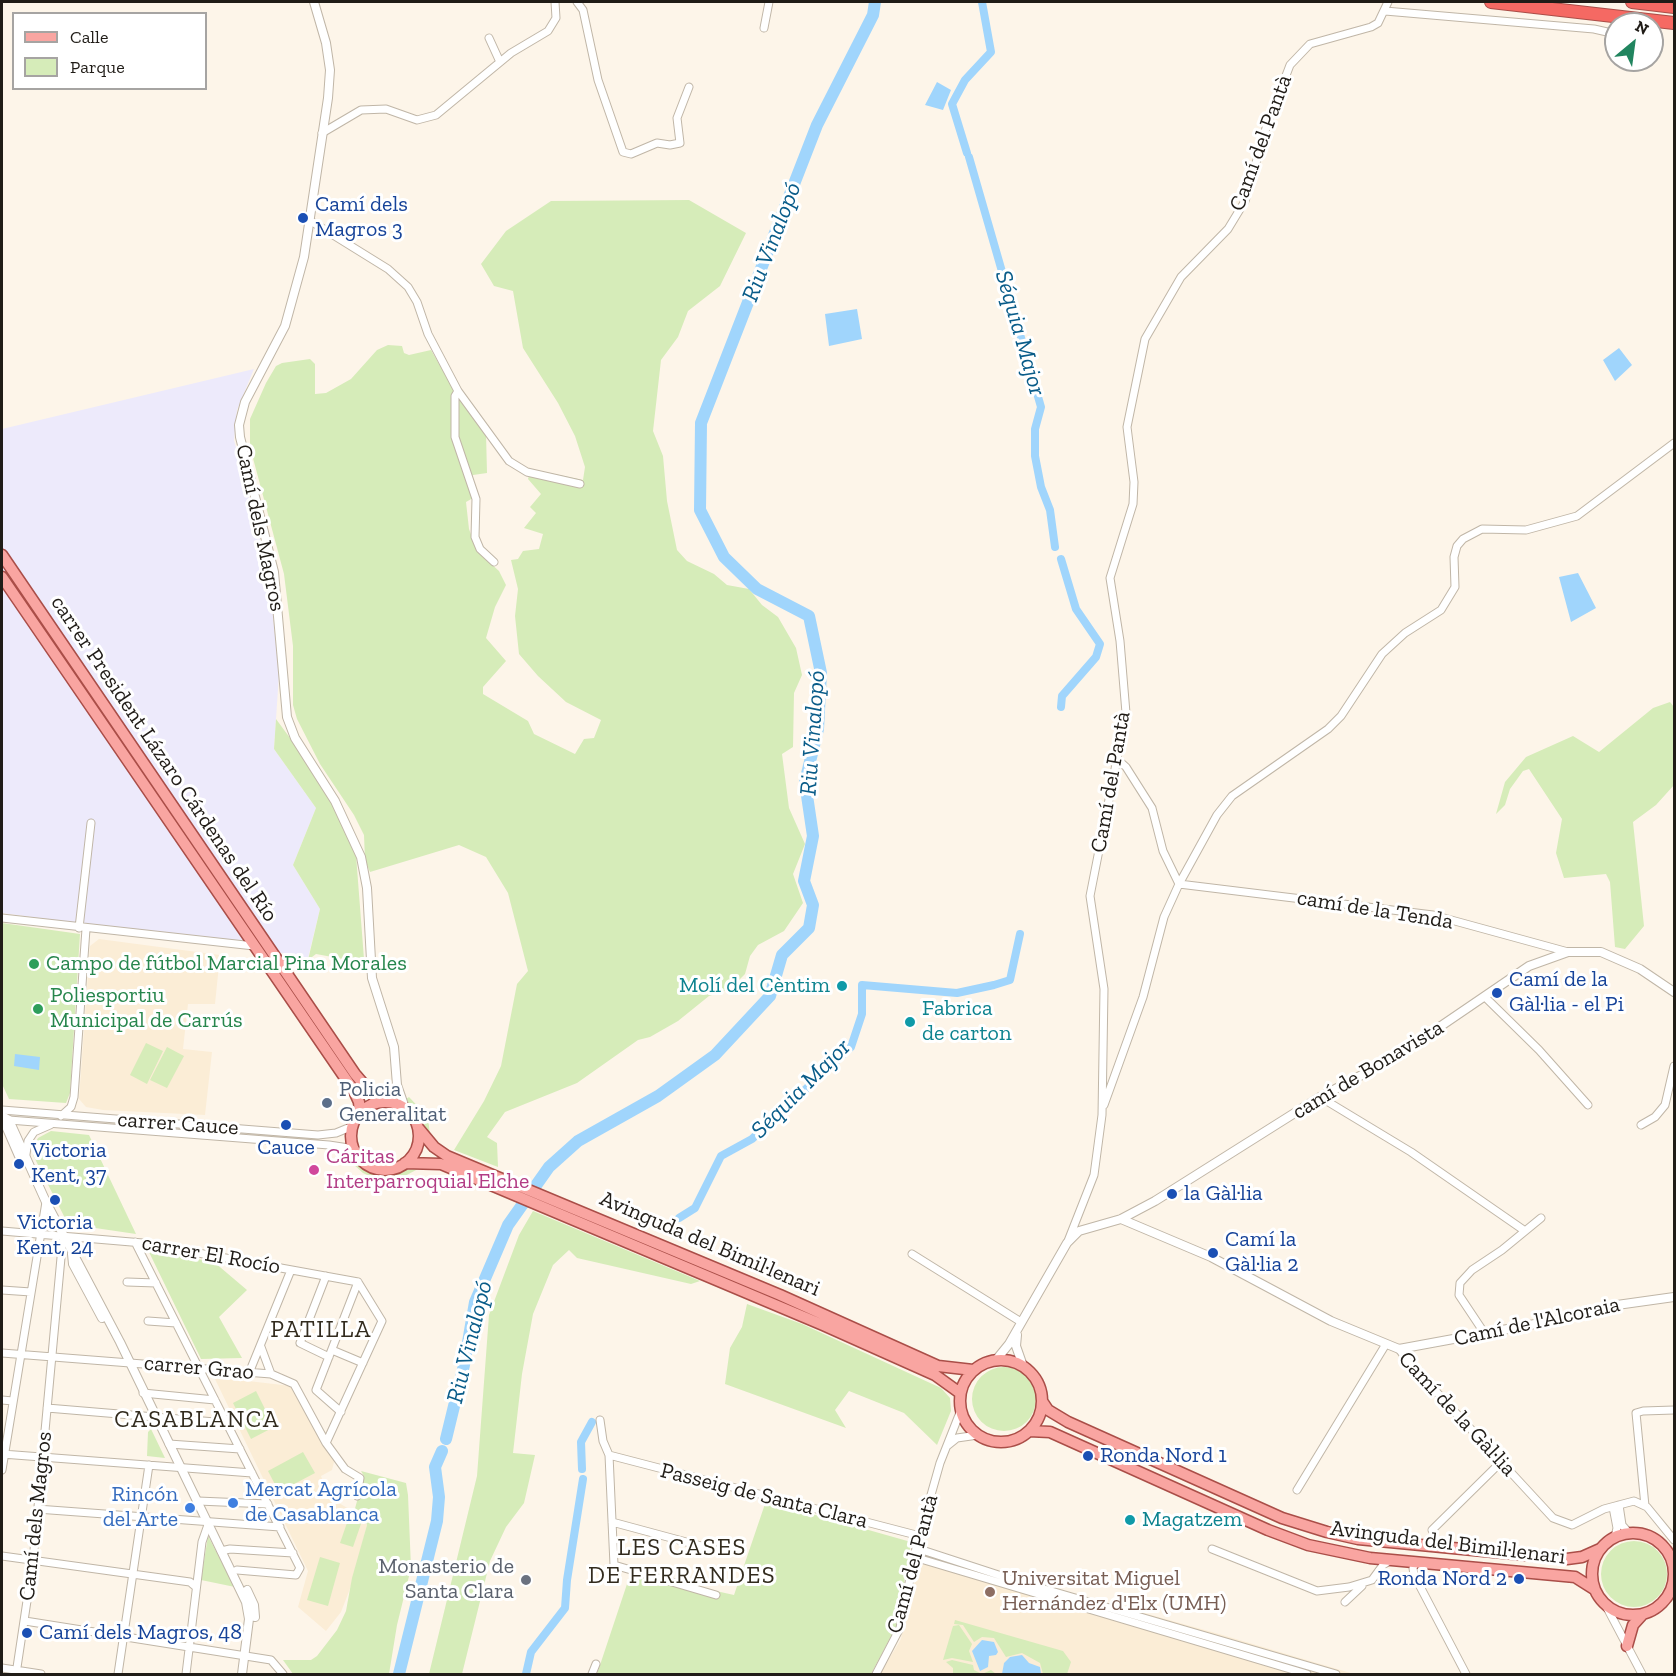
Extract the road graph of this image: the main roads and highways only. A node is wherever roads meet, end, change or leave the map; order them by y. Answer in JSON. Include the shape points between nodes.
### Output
{"nodes":[{"id":1,"x":1491,"y":2,"type":"edge"},
{"id":2,"x":1632,"y":2,"type":"edge"},
{"id":3,"x":1674,"y":7,"type":"edge"},
{"id":4,"x":1674,"y":23,"type":"edge"},
{"id":5,"x":2,"y":555,"type":"edge"},
{"id":6,"x":2,"y":577,"type":"edge"},
{"id":7,"x":384,"y":1102,"type":"junction"},
{"id":8,"x":360,"y":1113,"type":"junction"},
{"id":9,"x":418,"y":1129,"type":"junction"},
{"id":10,"x":405,"y":1163,"type":"junction"},
{"id":11,"x":612,"y":1230,"type":"junction"},
{"id":12,"x":973,"y":1370,"type":"junction"},
{"id":13,"x":960,"y":1393,"type":"junction"},
{"id":14,"x":1042,"y":1401,"type":"junction"},
{"id":15,"x":1029,"y":1431,"type":"junction"},
{"id":16,"x":1600,"y":1549,"type":"junction"},
{"id":17,"x":1674,"y":1567,"type":"edge"},
{"id":18,"x":1594,"y":1589,"type":"junction"},
{"id":19,"x":1674,"y":1599,"type":"edge"},
{"id":20,"x":1661,"y":1604,"type":"junction"},
{"id":21,"x":1643,"y":1614,"type":"junction"},
{"id":22,"x":1627,"y":1646,"type":"road end"}],
"edges":[{"from":1,"to":4,"type":"highway"},
{"from":2,"to":3,"type":"highway"},
{"from":5,"to":7,"type":"main road","name":"carrer President Lázaro Cárdenas del Río","via":[[348,1064]]},
{"from":6,"to":8,"type":"main road","name":"carrer President Lázaro Cárdenas del Río","via":[[354,1091]]},
{"from":7,"to":8,"type":"main road"},
{"from":7,"to":9,"type":"main road","via":[[405,1108]]},
{"from":8,"to":10,"type":"main road","via":[[353,1126],[355,1149],[362,1160],[375,1168],[391,1169]]},
{"from":9,"to":10,"type":"main road","via":[[416,1150]]},
{"from":9,"to":11,"type":"main road","name":"Avinguda del Bimil·lenari","via":[[447,1156]]},
{"from":10,"to":11,"type":"main road","name":"Avinguda del Bimil·lenari","via":[[441,1164]]},
{"from":11,"to":12,"type":"main road","name":"Avinguda del Bimil·lenari","via":[[823,1313],[938,1366]]},
{"from":11,"to":13,"type":"main road","name":"Avinguda del Bimil·lenari","via":[[860,1341],[945,1381]]},
{"from":12,"to":13,"type":"main road"},
{"from":12,"to":14,"type":"main road","via":[[996,1360],[1023,1366],[1037,1380]]},
{"from":13,"to":15,"type":"main road","via":[[961,1410],[978,1435],[1007,1442]]},
{"from":14,"to":15,"type":"main road","via":[[1038,1420]]},
{"from":14,"to":16,"type":"main road","name":"Avinguda del Bimil·lenari","via":[[1048,1410],[1068,1422],[1282,1518],[1326,1532],[1358,1539],[1567,1559]]},
{"from":15,"to":18,"type":"main road","name":"Avinguda del Bimil·lenari","via":[[1050,1432],[1290,1539],[1350,1555],[1575,1577]]},
{"from":16,"to":17,"type":"main road","via":[[1615,1537],[1642,1534],[1656,1540],[1668,1552]]},
{"from":16,"to":18,"type":"main road","via":[[1592,1572]]},
{"from":17,"to":20,"type":"main road","via":[[1672,1588]]},
{"from":18,"to":21,"type":"main road","via":[[1605,1604],[1621,1614]]},
{"from":19,"to":20,"type":"main road"},
{"from":20,"to":21,"type":"main road"},
{"from":21,"to":22,"type":"main road","via":[[1633,1625]]}]}
